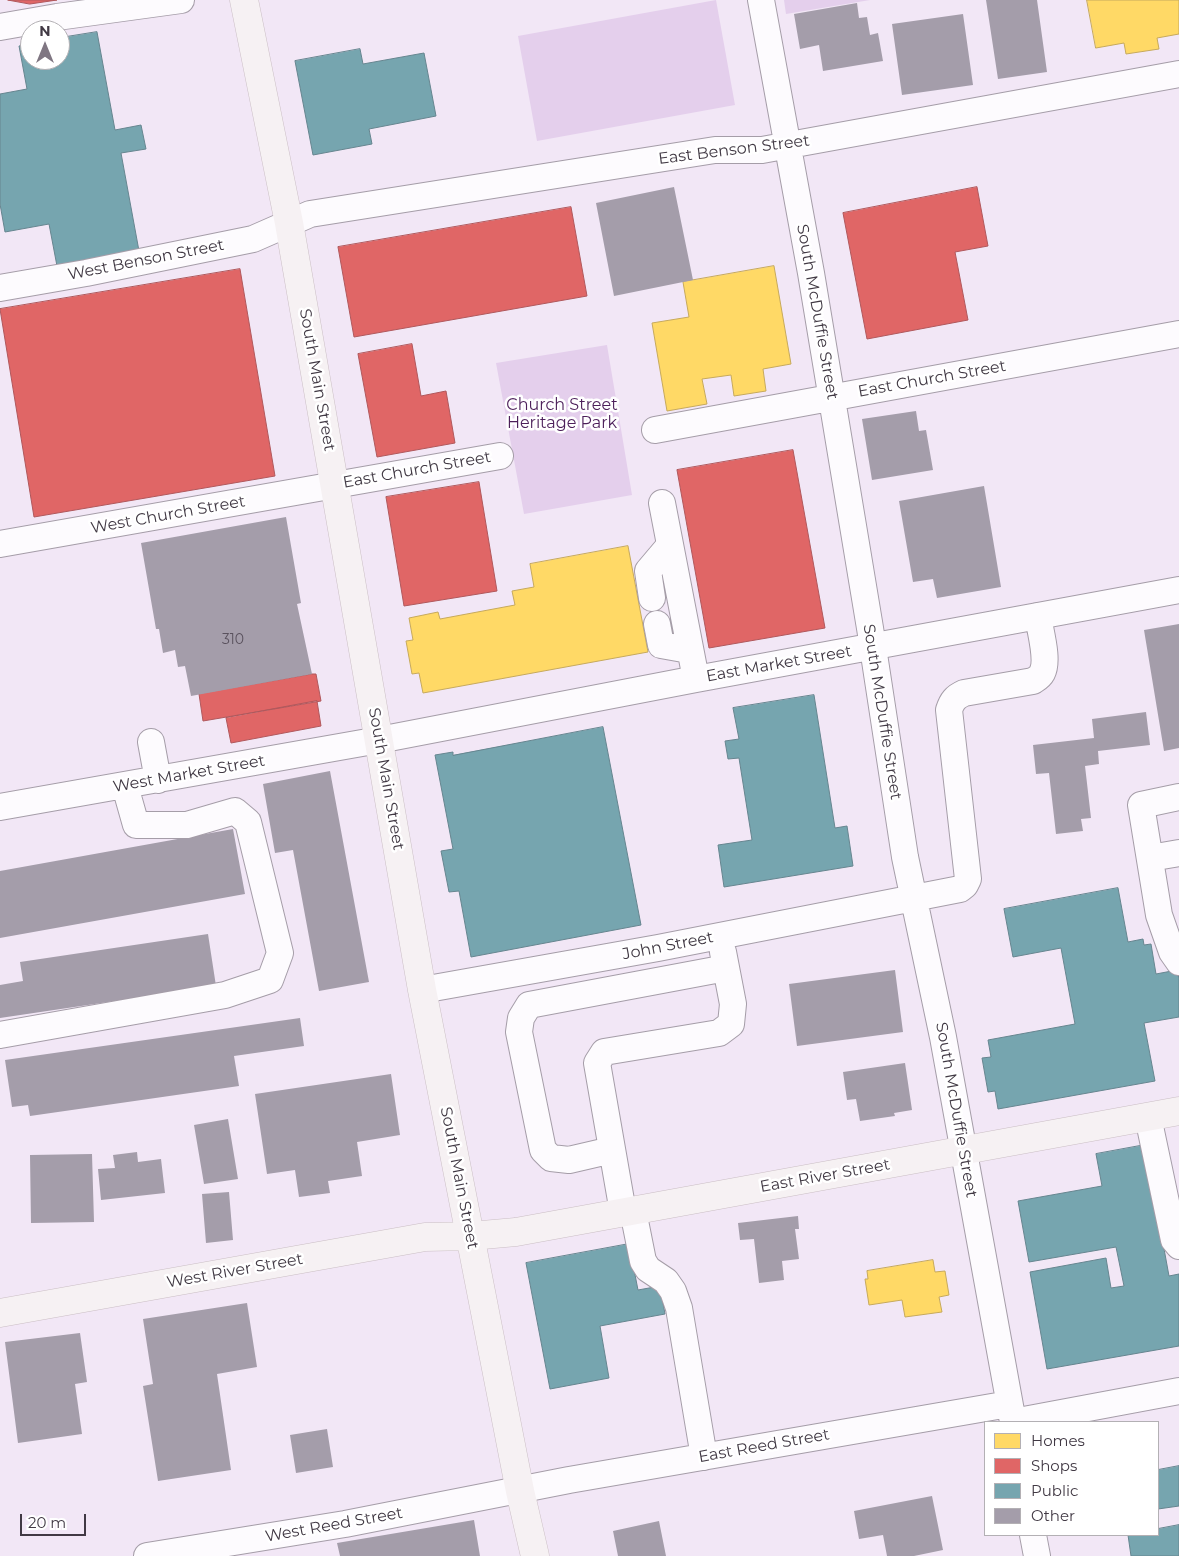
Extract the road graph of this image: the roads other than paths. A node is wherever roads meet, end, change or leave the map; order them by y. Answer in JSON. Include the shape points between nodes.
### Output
{"nodes":[{"id":1,"x":181,"y":0,"type":"edge"},
{"id":2,"x":243,"y":0,"type":"edge"},
{"id":3,"x":761,"y":0,"type":"edge"},
{"id":4,"x":0,"y":28,"type":"edge"},
{"id":5,"x":1179,"y":74,"type":"edge"},
{"id":6,"x":787,"y":145,"type":"junction"},
{"id":7,"x":289,"y":223,"type":"junction"},
{"id":8,"x":0,"y":288,"type":"edge"},
{"id":9,"x":1179,"y":334,"type":"edge"},
{"id":10,"x":831,"y":397,"type":"junction"},
{"id":11,"x":655,"y":430,"type":"dead end"},
{"id":12,"x":500,"y":456,"type":"dead end"},
{"id":13,"x":335,"y":485,"type":"junction"},
{"id":14,"x":662,"y":503,"type":"dead end"},
{"id":15,"x":0,"y":544,"type":"edge"},
{"id":16,"x":670,"y":545,"type":"junction"},
{"id":17,"x":1179,"y":590,"type":"edge"},
{"id":18,"x":652,"y":598,"type":"dead end"},
{"id":19,"x":1038,"y":616,"type":"junction"},
{"id":20,"x":658,"y":624,"type":"dead end"},
{"id":21,"x":693,"y":625,"type":"junction"},
{"id":22,"x":873,"y":647,"type":"junction"},
{"id":23,"x":696,"y":679,"type":"junction"},
{"id":24,"x":379,"y":740,"type":"junction"},
{"id":25,"x":151,"y":742,"type":"dead end"},
{"id":26,"x":158,"y":780,"type":"junction"},
{"id":27,"x":125,"y":786,"type":"junction"},
{"id":28,"x":1179,"y":797,"type":"edge"},
{"id":29,"x":0,"y":807,"type":"edge"},
{"id":30,"x":1179,"y":853,"type":"edge"},
{"id":31,"x":1150,"y":858,"type":"junction"},
{"id":32,"x":914,"y":898,"type":"junction"},
{"id":33,"x":719,"y":936,"type":"junction"},
{"id":34,"x":1179,"y":962,"type":"edge"},
{"id":35,"x":726,"y":968,"type":"junction"},
{"id":36,"x":422,"y":990,"type":"junction"},
{"id":37,"x":0,"y":1035,"type":"edge"},
{"id":38,"x":1179,"y":1111,"type":"edge"},
{"id":39,"x":1148,"y":1117,"type":"junction"},
{"id":40,"x":612,"y":1150,"type":"junction"},
{"id":41,"x":963,"y":1151,"type":"junction"},
{"id":42,"x":628,"y":1212,"type":"junction"},
{"id":43,"x":470,"y":1236,"type":"junction"},
{"id":44,"x":1179,"y":1246,"type":"edge"},
{"id":45,"x":0,"y":1313,"type":"edge"},
{"id":46,"x":1179,"y":1391,"type":"edge"},
{"id":47,"x":1012,"y":1416,"type":"edge"},
{"id":48,"x":704,"y":1457,"type":"junction"},
{"id":49,"x":520,"y":1491,"type":"junction"},
{"id":50,"x":1034,"y":1536,"type":"edge"},
{"id":51,"x":147,"y":1556,"type":"edge"},
{"id":52,"x":535,"y":1556,"type":"edge"},
{"id":53,"x":1037,"y":1556,"type":"edge"}],
"edges":[{"from":1,"to":4,"type":"street"},
{"from":2,"to":7,"type":"main road","name":"South Main Street"},
{"from":3,"to":6,"type":"street","name":"South McDuffie Street"},
{"from":5,"to":6,"type":"street","name":"East Benson Street"},
{"from":6,"to":7,"type":"street","name":"East Benson Street","via":[[762,150],[715,150],[310,214]]},
{"from":6,"to":10,"type":"street","name":"South McDuffie Street"},
{"from":7,"to":8,"type":"street","name":"West Benson Street","via":[[253,239]]},
{"from":7,"to":13,"type":"main road","name":"South Main Street"},
{"from":9,"to":10,"type":"street","name":"East Church Street"},
{"from":10,"to":11,"type":"street","name":"East Church Street"},
{"from":10,"to":22,"type":"street","name":"South McDuffie Street"},
{"from":12,"to":13,"type":"street","name":"East Church Street"},
{"from":13,"to":15,"type":"street","name":"West Church Street"},
{"from":13,"to":24,"type":"main road","name":"South Main Street"},
{"from":14,"to":16,"type":"street"},
{"from":16,"to":18,"type":"street","via":[[648,571]]},
{"from":16,"to":21,"type":"street"},
{"from":17,"to":19,"type":"street","name":"East Market Street"},
{"from":19,"to":22,"type":"street","name":"East Market Street"},
{"from":19,"to":32,"type":"street","name":"John Street","via":[[1045,657],[1041,676],[1032,681],[964,693],[951,702],[949,718],[968,879],[960,889]]},
{"from":20,"to":21,"type":"street","via":[[661,645]]},
{"from":21,"to":23,"type":"street"},
{"from":22,"to":23,"type":"street","name":"East Market Street"},
{"from":22,"to":32,"type":"street","name":"South McDuffie Street"},
{"from":23,"to":24,"type":"street","name":"East Market Street"},
{"from":24,"to":26,"type":"street","name":"West Market Street"},
{"from":24,"to":36,"type":"main road","name":"South Main Street"},
{"from":25,"to":26,"type":"street"},
{"from":26,"to":27,"type":"street","name":"West Market Street"},
{"from":27,"to":29,"type":"street","name":"West Market Street"},
{"from":27,"to":37,"type":"street","via":[[136,825],[187,825],[235,811],[248,822],[280,953],[270,980],[225,995]]},
{"from":28,"to":31,"type":"street","via":[[1141,806]]},
{"from":30,"to":31,"type":"street"},
{"from":31,"to":34,"type":"street","via":[[1159,915],[1172,952]]},
{"from":32,"to":33,"type":"street","name":"John Street"},
{"from":32,"to":41,"type":"street","name":"South McDuffie Street"},
{"from":33,"to":35,"type":"street"},
{"from":33,"to":36,"type":"street","name":"John Street"},
{"from":35,"to":40,"type":"street","via":[[733,1004],[731,1024],[719,1034],[604,1052],[597,1063]]},
{"from":35,"to":40,"type":"street","via":[[529,1006],[521,1018],[519,1032],[543,1150],[551,1158],[569,1160]]},
{"from":36,"to":43,"type":"main road","name":"South Main Street"},
{"from":38,"to":39,"type":"main road","name":"East River Street"},
{"from":39,"to":41,"type":"main road","name":"East River Street"},
{"from":39,"to":44,"type":"street","via":[[1174,1240]]},
{"from":40,"to":42,"type":"street"},
{"from":41,"to":42,"type":"main road","name":"East River Street"},
{"from":41,"to":47,"type":"street","name":"South McDuffie Street"},
{"from":42,"to":43,"type":"main road","name":"East River Street","via":[[516,1232]]},
{"from":42,"to":48,"type":"street","via":[[642,1261],[666,1281],[679,1308]]},
{"from":43,"to":45,"type":"main road","name":"West River Street","via":[[425,1238]]},
{"from":43,"to":49,"type":"main road","name":"South Main Street"},
{"from":46,"to":47,"type":"street","name":"East Reed Street"},
{"from":47,"to":48,"type":"street","name":"East Reed Street"},
{"from":48,"to":49,"type":"street","name":"East Reed Street"},
{"from":49,"to":51,"type":"street","name":"West Reed Street"},
{"from":49,"to":52,"type":"main road","name":"South Main Street"},
{"from":50,"to":53,"type":"street"}]}
